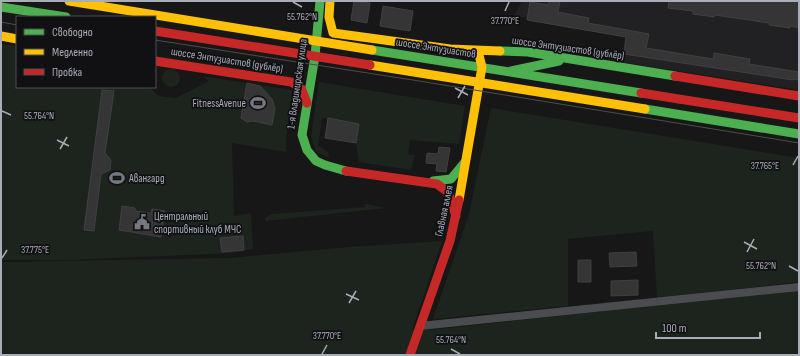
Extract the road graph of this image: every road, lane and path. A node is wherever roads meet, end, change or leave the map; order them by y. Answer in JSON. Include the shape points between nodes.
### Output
{"nodes":[{"id":1,"x":69,"y":1,"type":"edge"},
{"id":2,"x":320,"y":1,"type":"edge"},
{"id":3,"x":330,"y":1,"type":"edge"},
{"id":4,"x":1,"y":7,"type":"edge"},
{"id":5,"x":60,"y":16,"type":"edge"},
{"id":6,"x":156,"y":31,"type":"edge"},
{"id":7,"x":1,"y":36,"type":"edge"},
{"id":8,"x":16,"y":39,"type":"edge"},
{"id":9,"x":315,"y":41,"type":"junction"},
{"id":10,"x":478,"y":51,"type":"junction"},
{"id":11,"x":315,"y":56,"type":"junction"},
{"id":12,"x":573,"y":60,"type":"junction"},
{"id":13,"x":156,"y":61,"type":"edge"},
{"id":14,"x":482,"y":67,"type":"junction"},
{"id":15,"x":508,"y":71,"type":"junction"},
{"id":16,"x":479,"y":83,"type":"junction"},
{"id":17,"x":799,"y":96,"type":"edge"},
{"id":18,"x":307,"y":103,"type":"junction"},
{"id":19,"x":799,"y":118,"type":"edge"},
{"id":20,"x":799,"y":134,"type":"edge"},
{"id":21,"x":466,"y":161,"type":"junction"},
{"id":22,"x":414,"y":180,"type":"junction"},
{"id":23,"x":456,"y":216,"type":"junction"},
{"id":24,"x":799,"y":287,"type":"edge"},
{"id":25,"x":420,"y":326,"type":"junction"},
{"id":26,"x":410,"y":355,"type":"edge"}],
"edges":[{"from":1,"to":9,"type":"main road","name":"шоссе Энтузиастов"},
{"from":2,"to":9,"type":"main road","name":"1-я Владимирская улица"},
{"from":3,"to":10,"type":"main road","name":"шоссе Энтузиастов (дублёр)","via":[[329,14],[333,33]]},
{"from":4,"to":5,"type":"main road"},
{"from":6,"to":11,"type":"main road"},
{"from":7,"to":8,"type":"main road"},
{"from":9,"to":11,"type":"main road","name":"1-я Владимирская улица"},
{"from":9,"to":14,"type":"main road","name":"шоссе Энтузиастов"},
{"from":10,"to":12,"type":"main road","name":"шоссе Энтузиастов (дублёр)","via":[[528,52]]},
{"from":10,"to":14,"type":"main road"},
{"from":11,"to":16,"type":"main road"},
{"from":11,"to":18,"type":"main road","name":"1-я Владимирская улица"},
{"from":12,"to":15,"type":"main road","via":[[549,62]]},
{"from":12,"to":17,"type":"main road","name":"шоссе Энтузиастов (дублёр)"},
{"from":13,"to":18,"type":"main road","name":"шоссе Энтузиастов (дублёр)","via":[[291,82],[301,88]]},
{"from":14,"to":15,"type":"main road","name":"шоссе Энтузиастов"},
{"from":14,"to":16,"type":"main road","name":"Главная аллея"},
{"from":15,"to":19,"type":"main road","name":"шоссе Энтузиастов"},
{"from":16,"to":20,"type":"main road"},
{"from":16,"to":21,"type":"main road","name":"Главная аллея"},
{"from":18,"to":22,"type":"main road","name":"1-я Владимирская улица","via":[[302,135],[304,144],[317,162],[353,172]]},
{"from":21,"to":22,"type":"main road","name":"1-я Владимирская улица","via":[[451,179]]},
{"from":21,"to":23,"type":"main road","name":"Главная аллея"},
{"from":22,"to":23,"type":"main road","name":"1-я Владимирская улица","via":[[437,184],[448,192]]},
{"from":23,"to":25,"type":"main road","name":"Главная аллея","via":[[450,241]]},
{"from":24,"to":25,"type":"street"},
{"from":25,"to":26,"type":"main road","name":"Главная аллея"}]}
